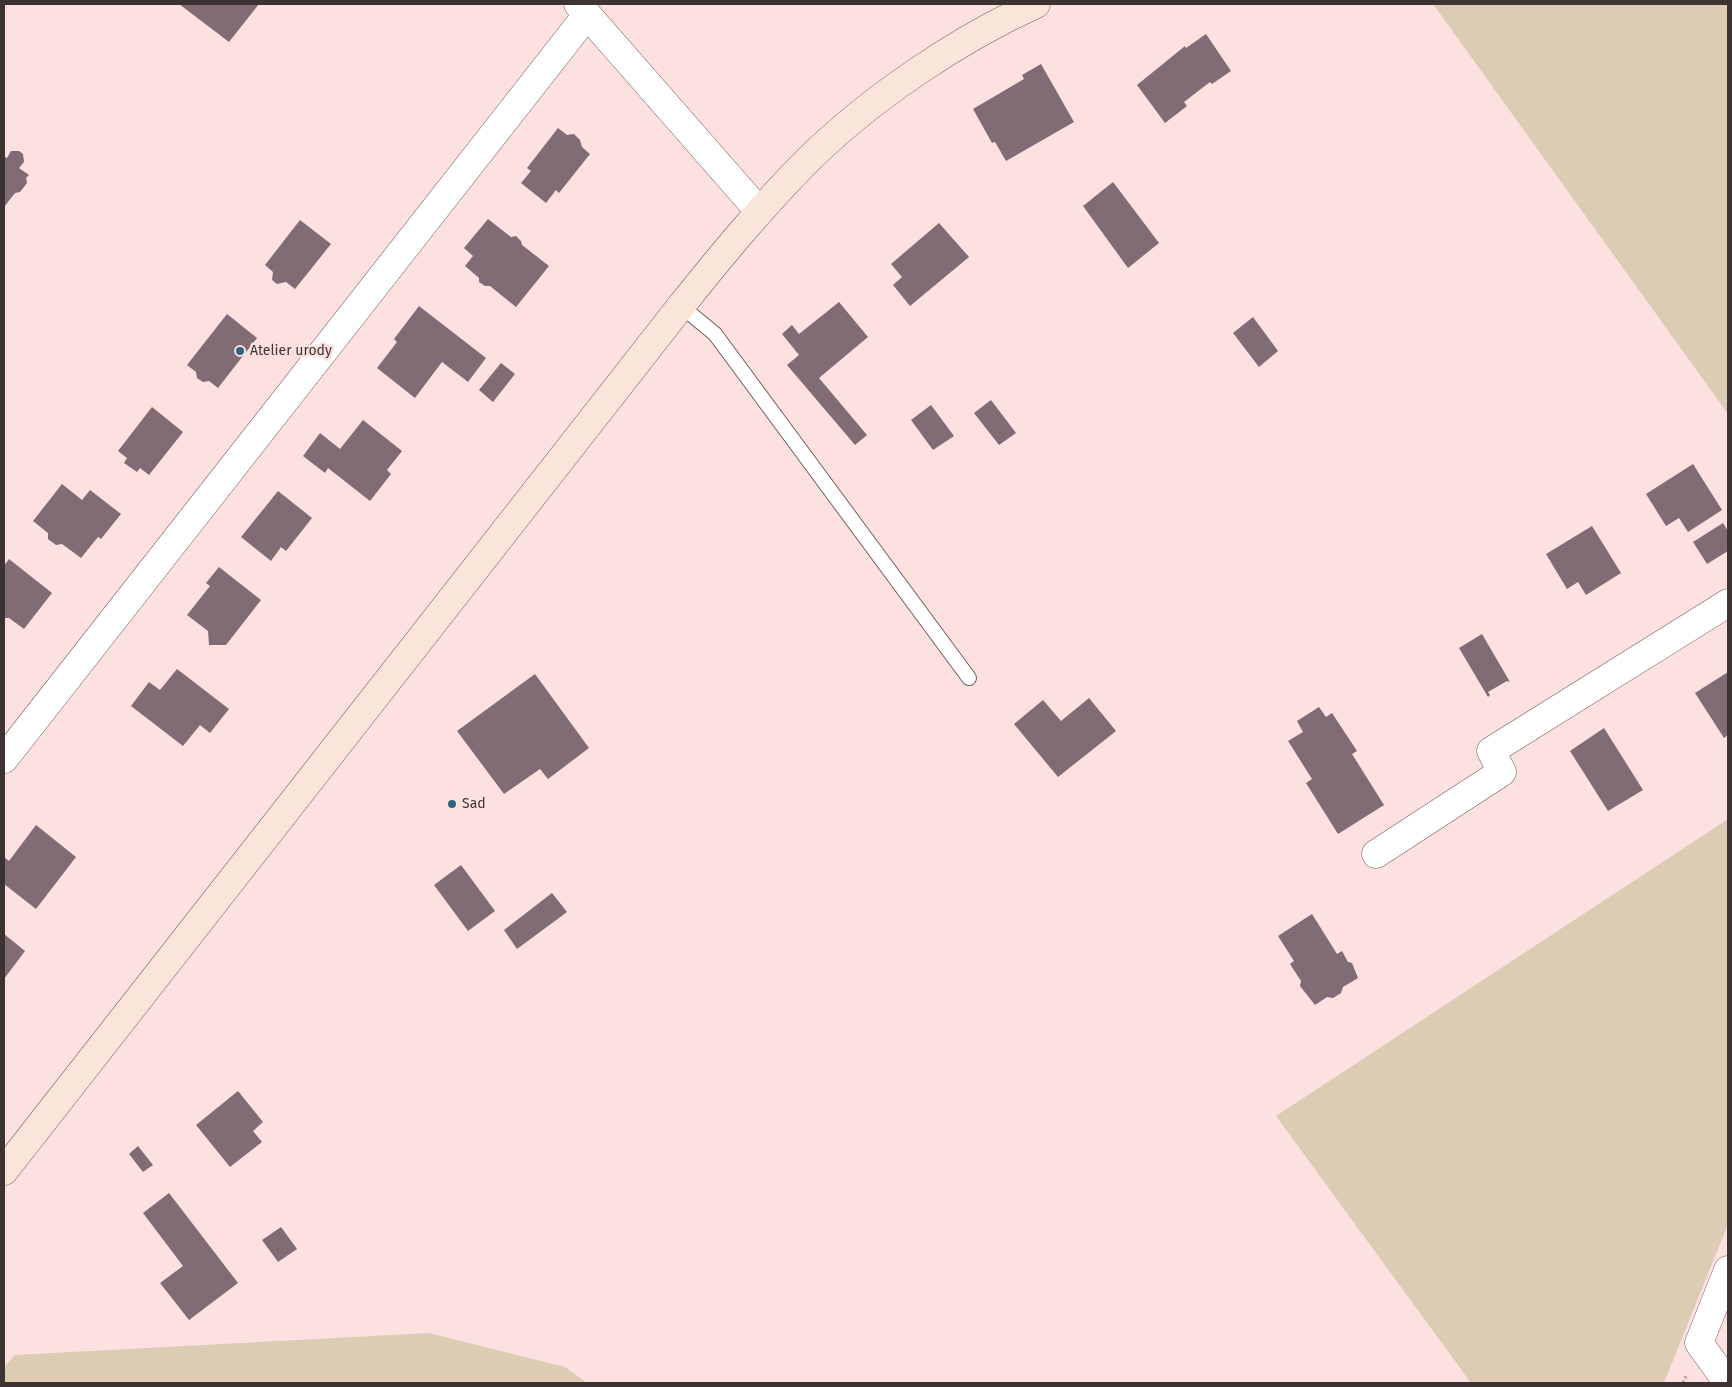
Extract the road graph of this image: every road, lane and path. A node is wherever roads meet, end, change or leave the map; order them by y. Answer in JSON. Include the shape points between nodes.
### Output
{"nodes":[{"id":1,"x":1036,"y":4,"type":"edge"},
{"id":2,"x":582,"y":9,"type":"edge"},
{"id":3,"x":759,"y":211,"type":"junction"},
{"id":4,"x":681,"y":306,"type":"junction"},
{"id":5,"x":1728,"y":603,"type":"edge"},
{"id":6,"x":969,"y":678,"type":"dead end"},
{"id":7,"x":4,"y":759,"type":"edge"},
{"id":8,"x":1376,"y":854,"type":"dead end"},
{"id":9,"x":4,"y":1170,"type":"edge"},
{"id":10,"x":1728,"y":1270,"type":"edge"},
{"id":11,"x":1728,"y":1383,"type":"edge"}],
"edges":[{"from":1,"to":3,"type":"street","via":[[1005,18],[924,67],[809,159]]},
{"from":2,"to":3,"type":"street"},
{"from":2,"to":7,"type":"street"},
{"from":3,"to":4,"type":"street"},
{"from":4,"to":6,"type":"lane","via":[[715,334]]},
{"from":4,"to":9,"type":"street"},
{"from":5,"to":8,"type":"street","via":[[1491,751],[1502,772]]},
{"from":10,"to":11,"type":"street","via":[[1699,1343]]}]}
